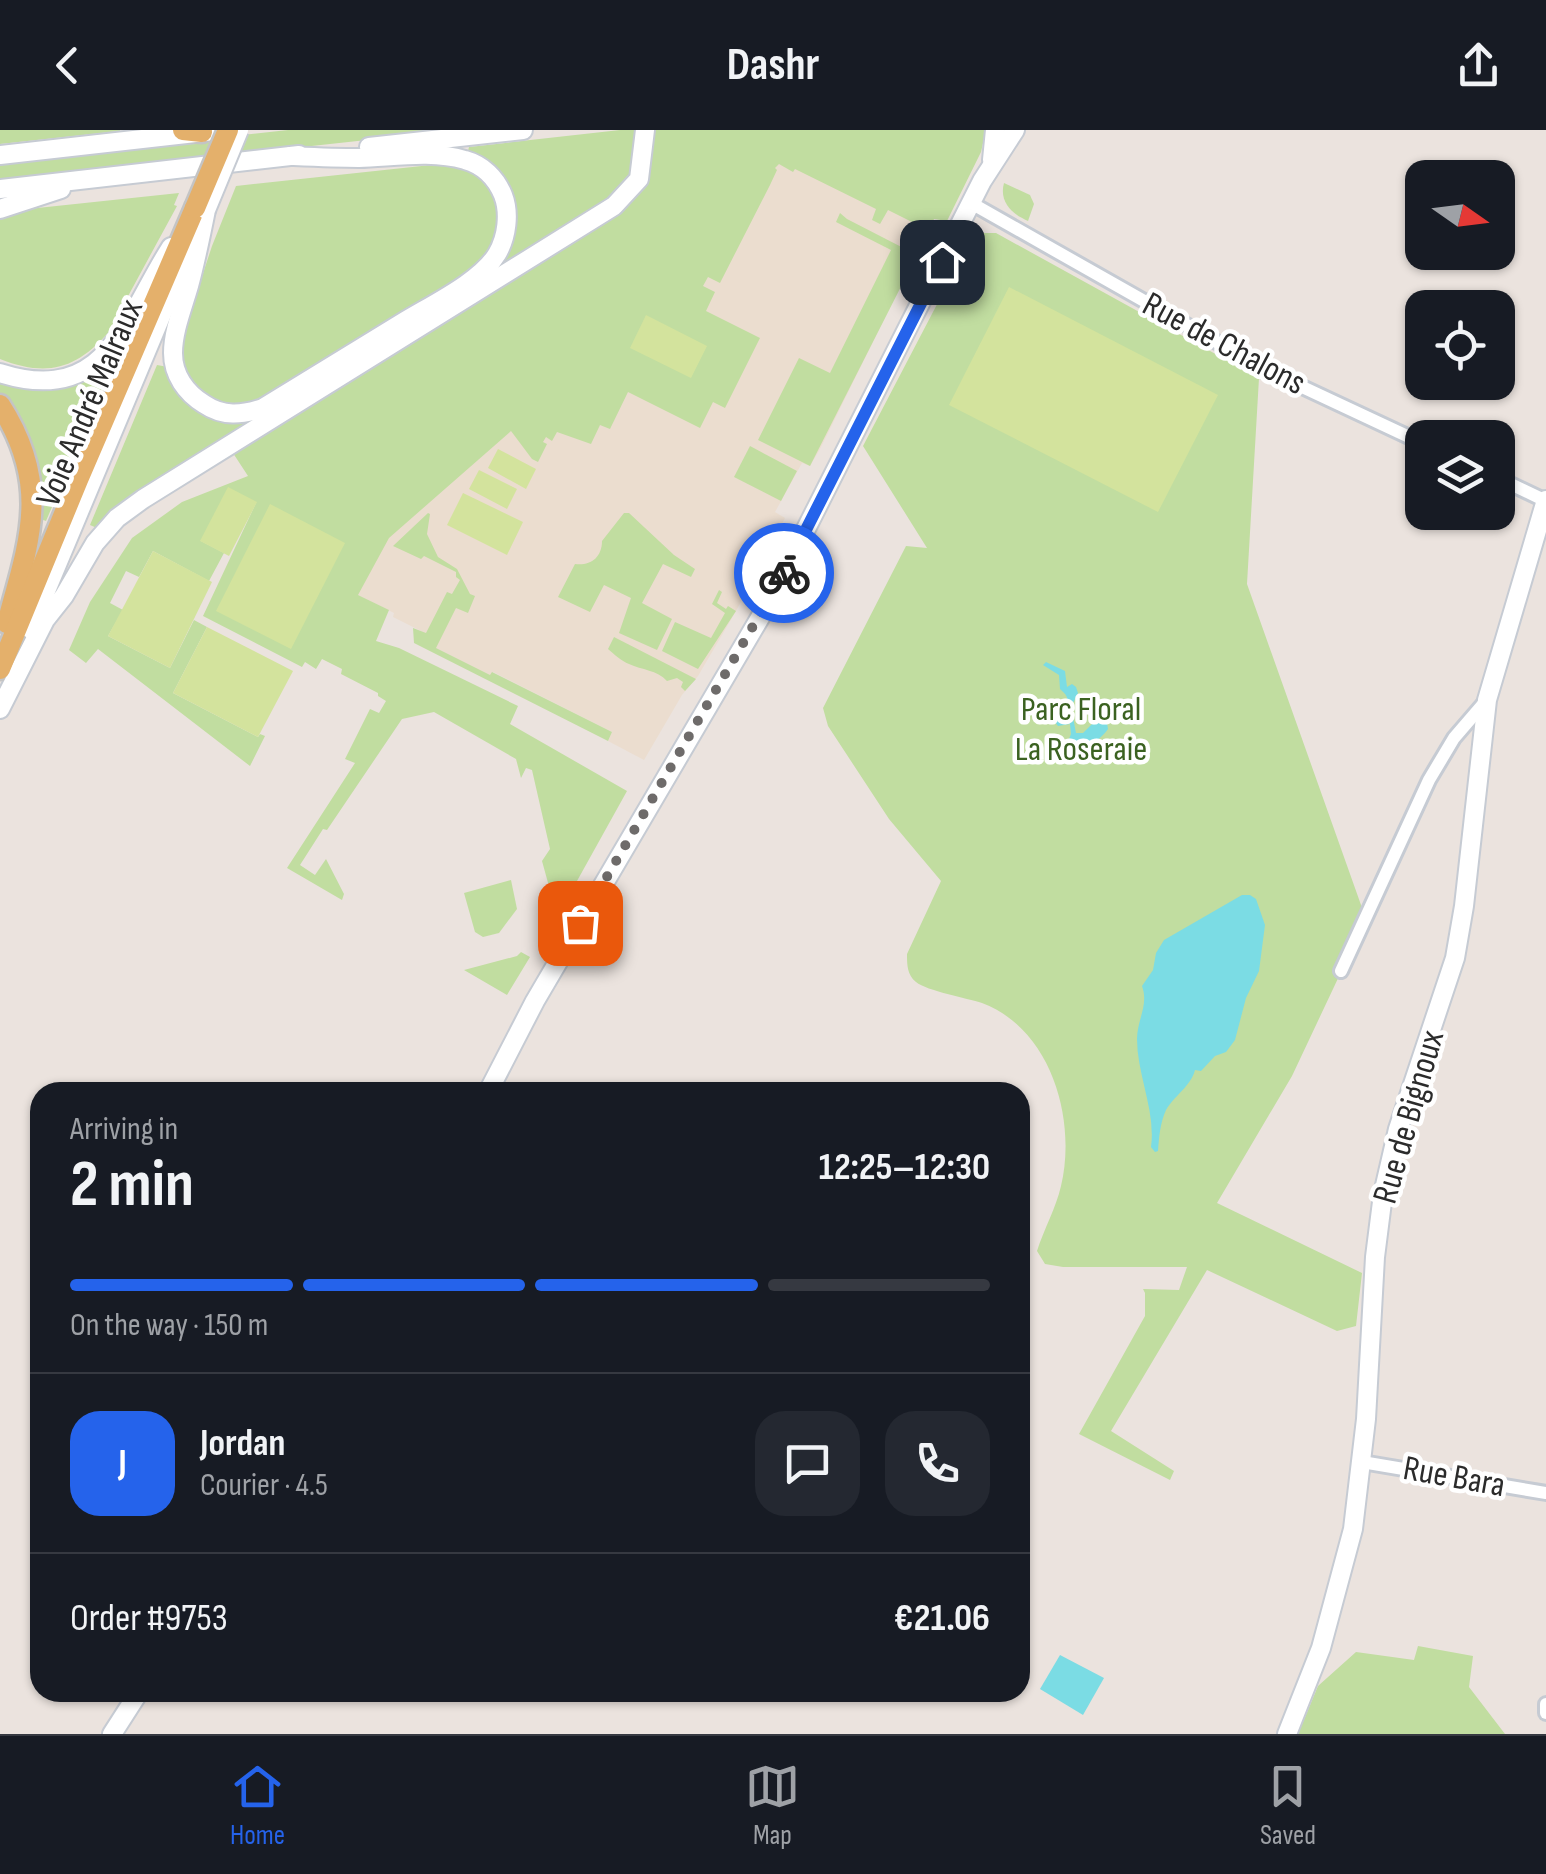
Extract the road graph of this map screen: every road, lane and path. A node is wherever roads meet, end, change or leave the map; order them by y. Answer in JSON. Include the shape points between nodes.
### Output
{"nodes":[{"id":1,"x":239,"y":130,"type":"edge"},
{"id":2,"x":523,"y":130,"type":"edge"},
{"id":3,"x":645,"y":130,"type":"edge"},
{"id":4,"x":995,"y":130,"type":"edge"},
{"id":5,"x":1015,"y":130,"type":"edge"},
{"id":6,"x":208,"y":131,"type":"edge"},
{"id":7,"x":0,"y":155,"type":"edge"},
{"id":8,"x":291,"y":156,"type":"junction"},
{"id":9,"x":992,"y":166,"type":"junction"},
{"id":10,"x":89,"y":179,"type":"junction"},
{"id":11,"x":0,"y":189,"type":"edge"},
{"id":12,"x":971,"y":203,"type":"junction"},
{"id":13,"x":0,"y":209,"type":"edge"},
{"id":14,"x":200,"y":209,"type":"junction"},
{"id":15,"x":0,"y":373,"type":"edge"},
{"id":16,"x":0,"y":405,"type":"edge"},
{"id":17,"x":1405,"y":435,"type":"edge"},
{"id":18,"x":1515,"y":486,"type":"edge"},
{"id":19,"x":1546,"y":500,"type":"edge"},
{"id":20,"x":0,"y":646,"type":"edge"},
{"id":21,"x":0,"y":668,"type":"edge"},
{"id":22,"x":1487,"y":700,"type":"junction"},
{"id":23,"x":0,"y":705,"type":"edge"},
{"id":24,"x":1341,"y":971,"type":"dead end"},
{"id":25,"x":493,"y":1082,"type":"edge"},
{"id":26,"x":1362,"y":1462,"type":"junction"},
{"id":27,"x":1546,"y":1493,"type":"edge"},
{"id":28,"x":133,"y":1702,"type":"edge"},
{"id":29,"x":1546,"y":1704,"type":"edge"},
{"id":30,"x":1546,"y":1713,"type":"edge"},
{"id":31,"x":112,"y":1734,"type":"edge"},
{"id":32,"x":1287,"y":1734,"type":"edge"}],
"edges":[{"from":1,"to":14,"type":"main road","name":"Voie André Malraux","bridge":true},
{"from":2,"to":8,"type":"main road"},
{"from":3,"to":23,"type":"main road","via":[[639,180],[614,206],[116,518],[44,620]]},
{"from":4,"to":9,"type":"main road"},
{"from":5,"to":9,"type":"main road"},
{"from":6,"to":7,"type":"main road"},
{"from":6,"to":14,"type":"main road","name":"Voie André Malraux","bridge":true},
{"from":8,"to":10,"type":"main road"},
{"from":8,"to":14,"type":"main road","via":[[469,161],[493,177],[503,196],[504,238],[496,256],[447,296],[262,408],[224,414],[188,392],[173,354],[198,253]]},
{"from":9,"to":12,"type":"main road"},
{"from":10,"to":11,"type":"main road"},
{"from":10,"to":13,"type":"main road"},
{"from":12,"to":17,"type":"street","name":"Rue de Chalons","via":[[1266,370]]},
{"from":12,"to":25,"type":"main road","via":[[768,604]]},
{"from":14,"to":15,"type":"main road","via":[[119,338],[95,364],[48,382]]},
{"from":14,"to":21,"type":"main road","name":"Voie André Malraux"},
{"from":14,"to":23,"type":"main road","name":"Voie André Malraux"},
{"from":16,"to":20,"type":"main road","via":[[28,462],[33,502],[29,543]]},
{"from":18,"to":19,"type":"street"},
{"from":19,"to":22,"type":"main road","name":"Rue de Bignoux"},
{"from":22,"to":24,"type":"street","via":[[1428,780]]},
{"from":22,"to":26,"type":"main road","name":"Rue de Bignoux","via":[[1461,932],[1384,1194]]},
{"from":26,"to":27,"type":"street","name":"Rue Bara"},
{"from":26,"to":32,"type":"main road","name":"Rue de Bignoux","via":[[1343,1572]]},
{"from":28,"to":31,"type":"main road"},
{"from":29,"to":30,"type":"street"}]}
